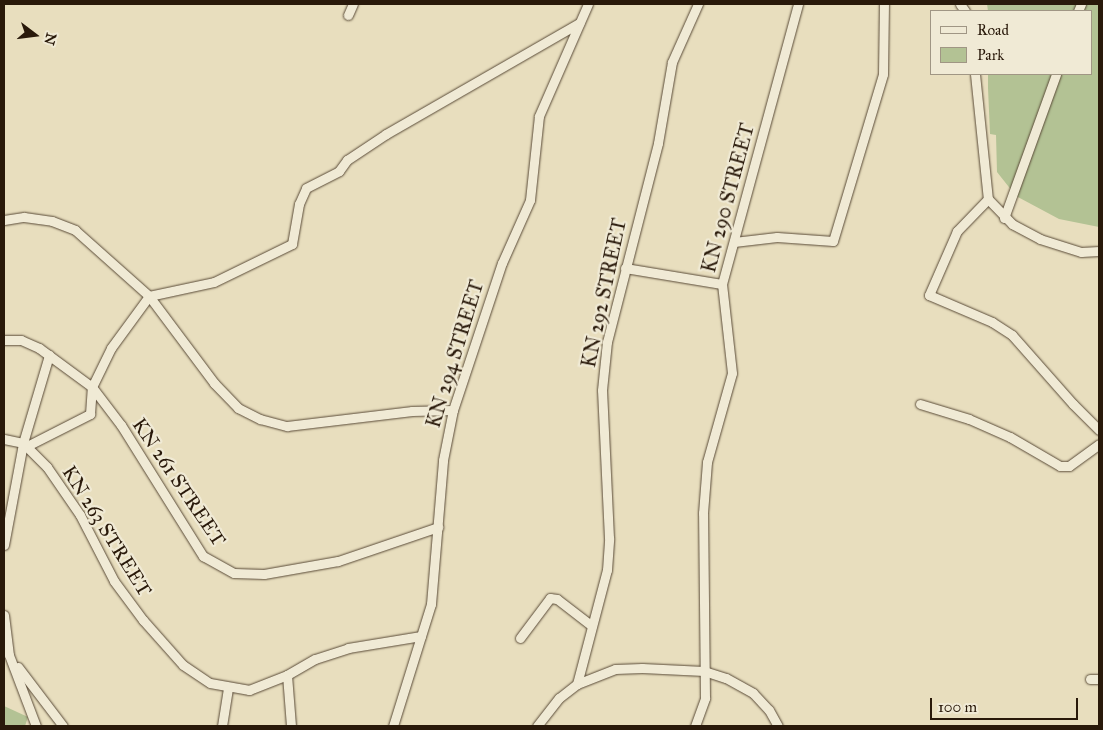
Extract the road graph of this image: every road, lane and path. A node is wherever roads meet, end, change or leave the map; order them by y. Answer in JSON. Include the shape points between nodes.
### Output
{"nodes":[{"id":1,"x":353,"y":4,"type":"edge"},
{"id":2,"x":588,"y":4,"type":"edge"},
{"id":3,"x":698,"y":4,"type":"edge"},
{"id":4,"x":798,"y":4,"type":"edge"},
{"id":5,"x":884,"y":4,"type":"edge"},
{"id":6,"x":348,"y":15,"type":"dead end"},
{"id":7,"x":579,"y":23,"type":"junction"},
{"id":8,"x":975,"y":75,"type":"edge"},
{"id":9,"x":1056,"y":75,"type":"edge"},
{"id":10,"x":988,"y":200,"type":"junction"},
{"id":11,"x":1004,"y":218,"type":"junction"},
{"id":12,"x":4,"y":220,"type":"edge"},
{"id":13,"x":734,"y":242,"type":"junction"},
{"id":14,"x":1099,"y":251,"type":"edge"},
{"id":15,"x":625,"y":268,"type":"junction"},
{"id":16,"x":722,"y":284,"type":"junction"},
{"id":17,"x":149,"y":296,"type":"junction"},
{"id":18,"x":4,"y":340,"type":"edge"},
{"id":19,"x":49,"y":355,"type":"junction"},
{"id":20,"x":92,"y":387,"type":"junction"},
{"id":21,"x":920,"y":404,"type":"dead end"},
{"id":22,"x":453,"y":410,"type":"junction"},
{"id":23,"x":1099,"y":430,"type":"edge"},
{"id":24,"x":4,"y":439,"type":"edge"},
{"id":25,"x":1099,"y":444,"type":"edge"},
{"id":26,"x":25,"y":445,"type":"junction"},
{"id":27,"x":4,"y":526,"type":"edge"},
{"id":28,"x":438,"y":527,"type":"junction"},
{"id":29,"x":4,"y":545,"type":"edge"},
{"id":30,"x":4,"y":615,"type":"edge"},
{"id":31,"x":592,"y":626,"type":"junction"},
{"id":32,"x":421,"y":636,"type":"junction"},
{"id":33,"x":520,"y":638,"type":"dead end"},
{"id":34,"x":6,"y":652,"type":"edge"},
{"id":35,"x":704,"y":671,"type":"junction"},
{"id":36,"x":287,"y":675,"type":"junction"},
{"id":37,"x":577,"y":684,"type":"junction"},
{"id":38,"x":228,"y":688,"type":"junction"},
{"id":39,"x":36,"y":726,"type":"edge"},
{"id":40,"x":63,"y":726,"type":"edge"},
{"id":41,"x":222,"y":726,"type":"edge"},
{"id":42,"x":291,"y":726,"type":"edge"},
{"id":43,"x":393,"y":726,"type":"edge"},
{"id":44,"x":537,"y":726,"type":"edge"},
{"id":45,"x":695,"y":726,"type":"edge"},
{"id":46,"x":778,"y":726,"type":"edge"}],
"edges":[{"from":1,"to":6,"type":"street"},
{"from":2,"to":7,"type":"street","name":"KN 294 STREET"},
{"from":3,"to":15,"type":"street","name":"KN 292 STREET","via":[[672,62],[658,143]]},
{"from":4,"to":13,"type":"street","name":"KN 290 STREET"},
{"from":5,"to":13,"type":"street","via":[[883,74],[833,241],[777,236]]},
{"from":7,"to":17,"type":"street","via":[[386,134],[346,160],[339,172],[306,188],[299,204],[292,244],[214,282]]},
{"from":7,"to":22,"type":"street","name":"KN 294 STREET","via":[[538,116],[530,200],[499,272]]},
{"from":8,"to":10,"type":"street"},
{"from":9,"to":11,"type":"street"},
{"from":10,"to":11,"type":"street"},
{"from":10,"to":23,"type":"street","via":[[958,231],[929,295],[992,322],[1012,335]]},
{"from":11,"to":14,"type":"street","via":[[1040,239],[1081,252]]},
{"from":12,"to":17,"type":"street","via":[[24,217],[52,220],[75,230]]},
{"from":13,"to":16,"type":"street","name":"KN 290 STREET"},
{"from":15,"to":16,"type":"street"},
{"from":15,"to":31,"type":"street","name":"KN 292 STREET","via":[[607,342],[602,390],[609,538],[607,570]]},
{"from":16,"to":35,"type":"street","name":"KN 290 STREET","via":[[732,373],[707,462],[703,513]]},
{"from":17,"to":20,"type":"street","via":[[111,348]]},
{"from":17,"to":22,"type":"street","via":[[214,383],[238,408],[260,419],[287,426],[412,411]]},
{"from":18,"to":19,"type":"street","name":"KN 261 STREET","via":[[21,340]]},
{"from":19,"to":20,"type":"street","name":"KN 261 STREET"},
{"from":19,"to":26,"type":"street"},
{"from":20,"to":26,"type":"street","via":[[92,404],[85,418]]},
{"from":20,"to":28,"type":"street","name":"KN 261 STREET","via":[[121,425],[203,556],[234,573],[264,574],[338,561]]},
{"from":21,"to":25,"type":"street","via":[[1010,437],[1060,466],[1069,466]]},
{"from":22,"to":28,"type":"street","name":"KN 294 STREET","via":[[443,460]]},
{"from":24,"to":26,"type":"street"},
{"from":26,"to":27,"type":"street"},
{"from":26,"to":38,"type":"street","name":"KN 263 STREET","via":[[57,480],[80,515],[114,580],[143,620],[195,675]]},
{"from":27,"to":29,"type":"street"},
{"from":28,"to":32,"type":"street","name":"KN 294 STREET","via":[[435,581]]},
{"from":30,"to":34,"type":"street"},
{"from":31,"to":33,"type":"street","via":[[557,599],[550,598]]},
{"from":31,"to":37,"type":"street","name":"KN 292 STREET"},
{"from":32,"to":36,"type":"street","name":"KN 263 STREET","via":[[348,648],[315,658]]},
{"from":32,"to":43,"type":"street","name":"KN 294 STREET"},
{"from":34,"to":39,"type":"street"},
{"from":34,"to":40,"type":"street"},
{"from":35,"to":37,"type":"street","via":[[616,669]]},
{"from":35,"to":45,"type":"street","name":"KN 290 STREET","via":[[705,698]]},
{"from":35,"to":46,"type":"street","via":[[726,678],[753,693]]},
{"from":36,"to":38,"type":"street","name":"KN 263 STREET","via":[[249,690]]},
{"from":36,"to":42,"type":"street"},
{"from":37,"to":44,"type":"street","via":[[559,698]]},
{"from":38,"to":41,"type":"street"}]}
